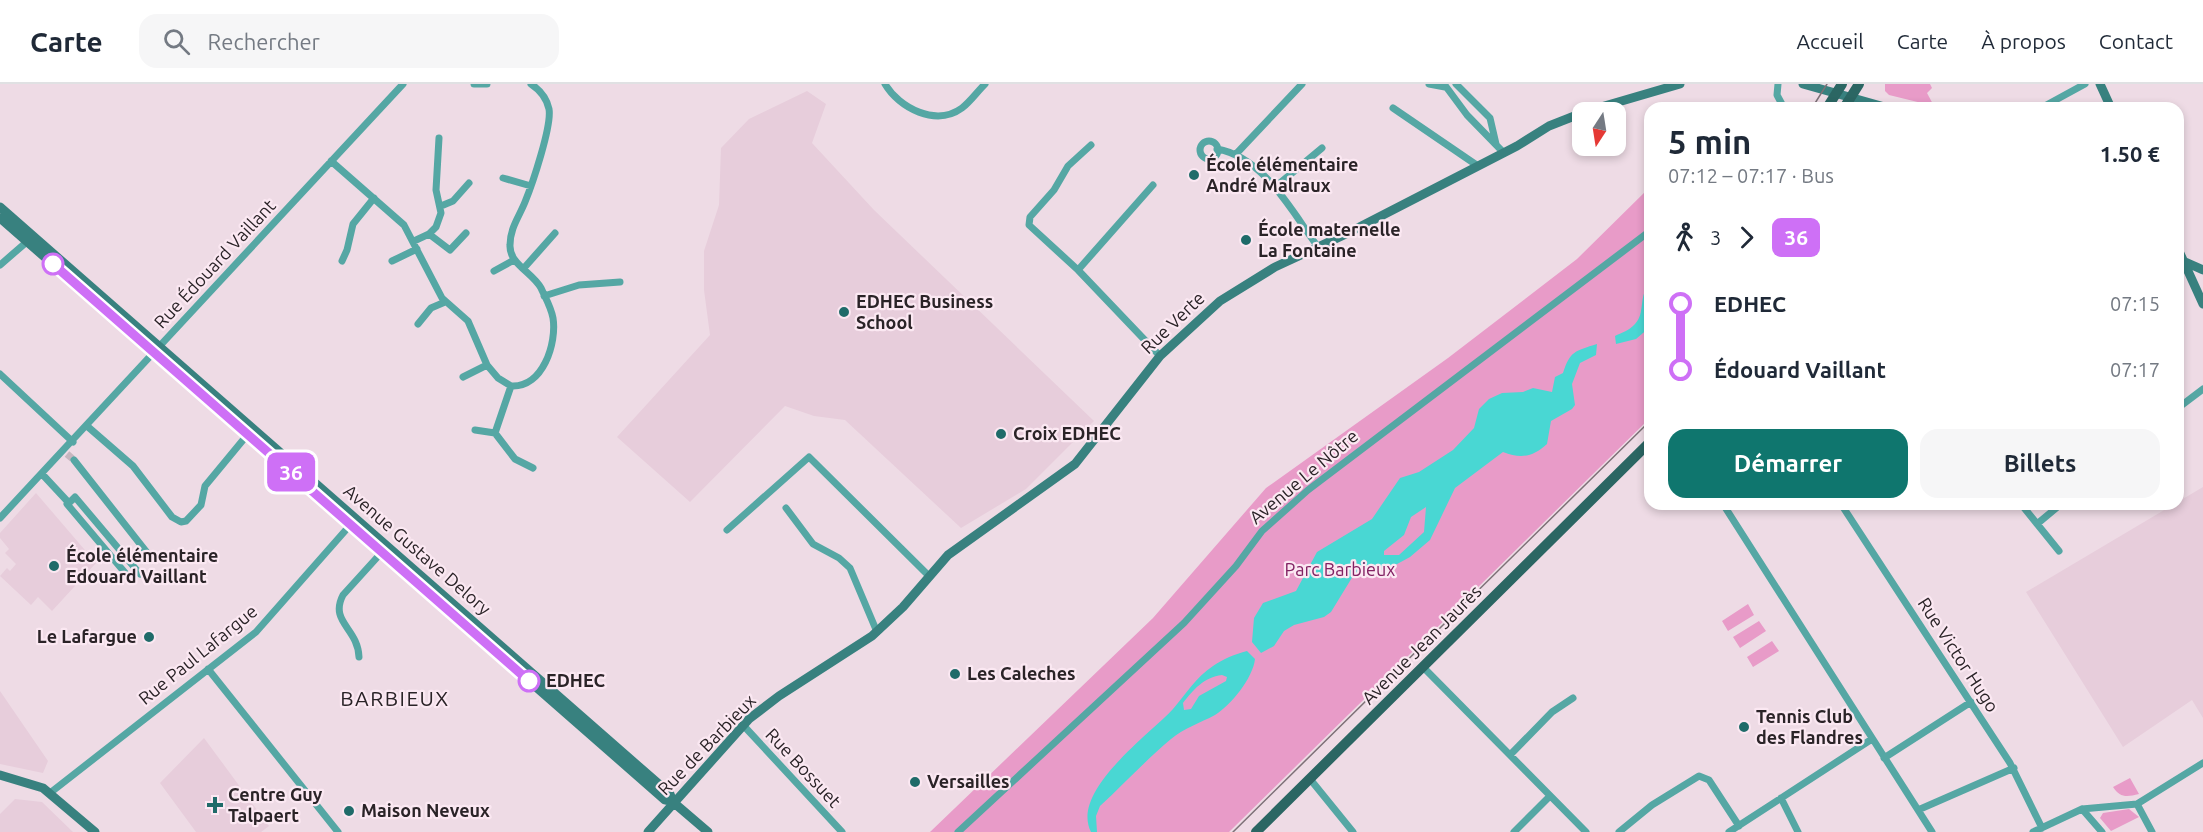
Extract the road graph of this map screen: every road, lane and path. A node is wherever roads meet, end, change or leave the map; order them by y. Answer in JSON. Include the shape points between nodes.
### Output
{"nodes":[{"id":1,"x":404,"y":84,"type":"edge"},
{"id":2,"x":474,"y":84,"type":"edge"},
{"id":3,"x":487,"y":84,"type":"edge"},
{"id":4,"x":531,"y":84,"type":"edge"},
{"id":5,"x":885,"y":84,"type":"edge"},
{"id":6,"x":985,"y":84,"type":"edge"},
{"id":7,"x":1302,"y":84,"type":"edge"},
{"id":8,"x":1429,"y":84,"type":"edge"},
{"id":9,"x":1456,"y":84,"type":"edge"},
{"id":10,"x":1680,"y":84,"type":"edge"},
{"id":11,"x":1778,"y":84,"type":"edge"},
{"id":12,"x":1803,"y":84,"type":"edge"},
{"id":13,"x":1842,"y":84,"type":"edge"},
{"id":14,"x":1859,"y":84,"type":"edge"},
{"id":15,"x":2085,"y":84,"type":"edge"},
{"id":16,"x":2100,"y":84,"type":"edge"},
{"id":17,"x":1444,"y":85,"type":"edge"},
{"id":18,"x":1835,"y":94,"type":"junction"},
{"id":19,"x":1620,"y":102,"type":"edge"},
{"id":20,"x":1781,"y":102,"type":"edge"},
{"id":21,"x":1830,"y":102,"type":"edge"},
{"id":22,"x":1846,"y":102,"type":"edge"},
{"id":23,"x":1848,"y":102,"type":"edge"},
{"id":24,"x":2052,"y":102,"type":"edge"},
{"id":25,"x":2108,"y":102,"type":"edge"},
{"id":26,"x":1393,"y":108,"type":"dead end"},
{"id":27,"x":1572,"y":117,"type":"edge"},
{"id":28,"x":439,"y":138,"type":"dead end"},
{"id":29,"x":1496,"y":144,"type":"junction"},
{"id":30,"x":1091,"y":145,"type":"dead end"},
{"id":31,"x":1217,"y":148,"type":"dead end"},
{"id":32,"x":1322,"y":148,"type":"dead end"},
{"id":33,"x":1504,"y":153,"type":"junction"},
{"id":34,"x":1236,"y":154,"type":"junction"},
{"id":35,"x":331,"y":161,"type":"junction"},
{"id":36,"x":1478,"y":166,"type":"junction"},
{"id":37,"x":503,"y":178,"type":"dead end"},
{"id":38,"x":469,"y":183,"type":"dead end"},
{"id":39,"x":1153,"y":184,"type":"dead end"},
{"id":40,"x":531,"y":186,"type":"junction"},
{"id":41,"x":1274,"y":188,"type":"junction"},
{"id":42,"x":374,"y":198,"type":"junction"},
{"id":43,"x":441,"y":206,"type":"junction"},
{"id":44,"x":0,"y":207,"type":"edge"},
{"id":45,"x":0,"y":218,"type":"edge"},
{"id":46,"x":466,"y":233,"type":"dead end"},
{"id":47,"x":555,"y":233,"type":"dead end"},
{"id":48,"x":429,"y":234,"type":"junction"},
{"id":49,"x":1644,"y":236,"type":"edge"},
{"id":50,"x":30,"y":239,"type":"junction"},
{"id":51,"x":416,"y":245,"type":"junction"},
{"id":52,"x":1318,"y":247,"type":"junction"},
{"id":53,"x":514,"y":260,"type":"junction"},
{"id":54,"x":342,"y":261,"type":"dead end"},
{"id":55,"x":392,"y":261,"type":"dead end"},
{"id":56,"x":2203,"y":261,"type":"edge"},
{"id":57,"x":2185,"y":262,"type":"edge"},
{"id":58,"x":0,"y":265,"type":"edge"},
{"id":59,"x":524,"y":268,"type":"junction"},
{"id":60,"x":1078,"y":270,"type":"junction"},
{"id":61,"x":2203,"y":270,"type":"edge"},
{"id":62,"x":494,"y":271,"type":"dead end"},
{"id":63,"x":620,"y":282,"type":"dead end"},
{"id":64,"x":544,"y":296,"type":"junction"},
{"id":65,"x":445,"y":302,"type":"junction"},
{"id":66,"x":2203,"y":304,"type":"edge"},
{"id":67,"x":418,"y":324,"type":"dead end"},
{"id":68,"x":157,"y":349,"type":"junction"},
{"id":69,"x":1160,"y":356,"type":"junction"},
{"id":70,"x":487,"y":365,"type":"junction"},
{"id":71,"x":0,"y":374,"type":"edge"},
{"id":72,"x":463,"y":377,"type":"dead end"},
{"id":73,"x":511,"y":386,"type":"junction"},
{"id":74,"x":2203,"y":389,"type":"edge"},
{"id":75,"x":2184,"y":402,"type":"edge"},
{"id":76,"x":87,"y":426,"type":"junction"},
{"id":77,"x":475,"y":430,"type":"dead end"},
{"id":78,"x":495,"y":433,"type":"junction"},
{"id":79,"x":248,"y":434,"type":"junction"},
{"id":80,"x":73,"y":442,"type":"junction"},
{"id":81,"x":1644,"y":448,"type":"edge"},
{"id":82,"x":1644,"y":455,"type":"edge"},
{"id":83,"x":74,"y":460,"type":"tunnel mouth"},
{"id":84,"x":533,"y":468,"type":"dead end"},
{"id":85,"x":42,"y":474,"type":"junction"},
{"id":86,"x":1612,"y":482,"type":"junction"},
{"id":87,"x":69,"y":503,"type":"junction"},
{"id":88,"x":786,"y":508,"type":"dead end"},
{"id":89,"x":1727,"y":510,"type":"edge"},
{"id":90,"x":1845,"y":510,"type":"edge"},
{"id":91,"x":2026,"y":510,"type":"edge"},
{"id":92,"x":2054,"y":510,"type":"edge"},
{"id":93,"x":0,"y":518,"type":"edge"},
{"id":94,"x":353,"y":522,"type":"junction"},
{"id":95,"x":2037,"y":524,"type":"junction"},
{"id":96,"x":727,"y":530,"type":"dead end"},
{"id":97,"x":2059,"y":551,"type":"dead end"},
{"id":98,"x":382,"y":552,"type":"junction"},
{"id":99,"x":152,"y":559,"type":"dead end"},
{"id":100,"x":141,"y":574,"type":"dead end"},
{"id":101,"x":929,"y":576,"type":"junction"},
{"id":102,"x":132,"y":581,"type":"dead end"},
{"id":103,"x":877,"y":632,"type":"junction"},
{"id":104,"x":855,"y":648,"type":"joint"},
{"id":105,"x":358,"y":657,"type":"dead end"},
{"id":106,"x":1423,"y":668,"type":"junction"},
{"id":107,"x":208,"y":669,"type":"junction"},
{"id":108,"x":1573,"y":698,"type":"dead end"},
{"id":109,"x":1971,"y":702,"type":"junction"},
{"id":110,"x":743,"y":725,"type":"junction"},
{"id":111,"x":1872,"y":739,"type":"junction"},
{"id":112,"x":1510,"y":755,"type":"junction"},
{"id":113,"x":1884,"y":758,"type":"junction"},
{"id":114,"x":2203,"y":764,"type":"edge"},
{"id":115,"x":2014,"y":768,"type":"junction"},
{"id":116,"x":0,"y":775,"type":"edge"},
{"id":117,"x":1310,"y":779,"type":"junction"},
{"id":118,"x":50,"y":793,"type":"junction"},
{"id":119,"x":1550,"y":796,"type":"junction"},
{"id":120,"x":1781,"y":798,"type":"junction"},
{"id":121,"x":61,"y":802,"type":"junction"},
{"id":122,"x":673,"y":802,"type":"junction"},
{"id":123,"x":2137,"y":804,"type":"junction"},
{"id":124,"x":2082,"y":809,"type":"junction"},
{"id":125,"x":1918,"y":810,"type":"junction"},
{"id":126,"x":1739,"y":826,"type":"junction"},
{"id":127,"x":2042,"y":828,"type":"junction"},
{"id":128,"x":86,"y":832,"type":"edge"},
{"id":129,"x":95,"y":832,"type":"edge"},
{"id":130,"x":338,"y":832,"type":"edge"},
{"id":131,"x":648,"y":832,"type":"edge"},
{"id":132,"x":708,"y":832,"type":"edge"},
{"id":133,"x":842,"y":832,"type":"edge"},
{"id":134,"x":958,"y":832,"type":"edge"},
{"id":135,"x":1256,"y":832,"type":"edge"},
{"id":136,"x":1353,"y":832,"type":"edge"},
{"id":137,"x":1514,"y":832,"type":"edge"},
{"id":138,"x":1586,"y":832,"type":"edge"},
{"id":139,"x":1619,"y":832,"type":"edge"},
{"id":140,"x":1729,"y":832,"type":"edge"},
{"id":141,"x":1798,"y":832,"type":"edge"},
{"id":142,"x":1932,"y":832,"type":"edge"},
{"id":143,"x":2032,"y":832,"type":"edge"},
{"id":144,"x":2102,"y":832,"type":"edge"},
{"id":145,"x":2152,"y":832,"type":"edge"}],
"edges":[{"from":1,"to":35,"type":"street","name":"Rue Édouard Vaillant"},
{"from":2,"to":3,"type":"street"},
{"from":4,"to":40,"type":"street","via":[[544,96],[549,112]]},
{"from":5,"to":6,"type":"street","via":[[901,103],[914,110],[947,116],[962,108]]},
{"from":7,"to":34,"type":"street"},
{"from":8,"to":17,"type":"street"},
{"from":9,"to":29,"type":"street","via":[[1490,118]]},
{"from":10,"to":19,"type":"main road","name":"Rue Verte"},
{"from":11,"to":20,"type":"street"},
{"from":12,"to":18,"type":"main road"},
{"from":13,"to":18,"type":"main road"},
{"from":14,"to":23,"type":"main road"},
{"from":15,"to":24,"type":"street"},
{"from":16,"to":25,"type":"main road"},
{"from":17,"to":29,"type":"street"},
{"from":18,"to":21,"type":"main road"},
{"from":18,"to":22,"type":"main road"},
{"from":26,"to":36,"type":"street"},
{"from":27,"to":33,"type":"main road","name":"Rue Verte"},
{"from":28,"to":43,"type":"street","via":[[436,189]]},
{"from":29,"to":33,"type":"street"},
{"from":30,"to":60,"type":"street","via":[[1068,166],[1054,190],[1030,217],[1029,225]]},
{"from":31,"to":34,"type":"street"},
{"from":32,"to":41,"type":"street"},
{"from":33,"to":36,"type":"main road","name":"Rue Verte"},
{"from":34,"to":41,"type":"street"},
{"from":35,"to":42,"type":"street"},
{"from":35,"to":68,"type":"street","name":"Rue Édouard Vaillant"},
{"from":36,"to":52,"type":"main road","name":"Rue Verte"},
{"from":37,"to":40,"type":"street"},
{"from":38,"to":43,"type":"street","via":[[453,201]]},
{"from":39,"to":60,"type":"street"},
{"from":40,"to":53,"type":"street","via":[[512,231],[510,251]]},
{"from":41,"to":52,"type":"street"},
{"from":42,"to":51,"type":"street","via":[[404,225]]},
{"from":42,"to":54,"type":"street","via":[[351,228]]},
{"from":43,"to":48,"type":"street","via":[[438,224]]},
{"from":44,"to":50,"type":"main road","name":"Avenue Gustave Delory"},
{"from":45,"to":50,"type":"main road","name":"Avenue Gustave Delory"},
{"from":46,"to":48,"type":"street","via":[[450,250]]},
{"from":47,"to":59,"type":"street"},
{"from":48,"to":51,"type":"street"},
{"from":49,"to":134,"type":"street","name":"Avenue Le Nôtre","via":[[1308,490],[1262,531],[1236,566],[1169,637]]},
{"from":50,"to":58,"type":"street"},
{"from":50,"to":68,"type":"main road","name":"Avenue Gustave Delory"},
{"from":51,"to":55,"type":"street"},
{"from":51,"to":65,"type":"street"},
{"from":52,"to":69,"type":"main road","name":"Rue Verte","via":[[1231,293]]},
{"from":53,"to":59,"type":"street"},
{"from":53,"to":62,"type":"street"},
{"from":56,"to":57,"type":"street"},
{"from":57,"to":61,"type":"main road"},
{"from":57,"to":66,"type":"main road"},
{"from":59,"to":64,"type":"street"},
{"from":60,"to":69,"type":"street"},
{"from":63,"to":64,"type":"street","via":[[579,285]]},
{"from":64,"to":73,"type":"street","via":[[554,327],[544,366],[532,381]]},
{"from":65,"to":67,"type":"street","via":[[431,308]]},
{"from":65,"to":70,"type":"street","via":[[468,321]]},
{"from":68,"to":76,"type":"street","name":"Rue Édouard Vaillant"},
{"from":68,"to":79,"type":"main road","name":"Avenue Gustave Delory"},
{"from":68,"to":94,"type":"main road","name":"Avenue Gustave Delory"},
{"from":69,"to":101,"type":"main road","name":"Rue Verte","via":[[1075,464],[955,550]]},
{"from":70,"to":72,"type":"street"},
{"from":70,"to":73,"type":"street"},
{"from":71,"to":80,"type":"street"},
{"from":73,"to":78,"type":"street"},
{"from":74,"to":75,"type":"street"},
{"from":76,"to":79,"type":"street","via":[[132,466],[172,517],[184,522],[201,505],[205,486]]},
{"from":76,"to":80,"type":"street","name":"Rue Édouard Vaillant"},
{"from":77,"to":78,"type":"street"},
{"from":78,"to":84,"type":"street","via":[[515,459]]},
{"from":79,"to":94,"type":"main road","name":"Avenue Gustave Delory"},
{"from":80,"to":85,"type":"street","name":"Rue Édouard Vaillant"},
{"from":81,"to":86,"type":"main road","name":"Avenue Jean Jaurès"},
{"from":82,"to":86,"type":"main road","name":"Avenue Jean Jaurès"},
{"from":83,"to":99,"type":"street"},
{"from":85,"to":87,"type":"street"},
{"from":85,"to":93,"type":"street","name":"Rue Édouard Vaillant"},
{"from":86,"to":106,"type":"main road","name":"Avenue Jean Jaurès"},
{"from":87,"to":100,"type":"street","via":[[75,497]]},
{"from":87,"to":102,"type":"street"},
{"from":88,"to":103,"type":"street","via":[[813,544],[850,568]]},
{"from":89,"to":111,"type":"street"},
{"from":90,"to":109,"type":"street","name":"Rue Victor Hugo"},
{"from":91,"to":95,"type":"street"},
{"from":92,"to":95,"type":"street"},
{"from":94,"to":98,"type":"main road","name":"Avenue Gustave Delory"},
{"from":94,"to":107,"type":"street","name":"Rue Paul Lafargue","via":[[260,628]]},
{"from":94,"to":122,"type":"main road","name":"Avenue Gustave Delory","via":[[661,786]]},
{"from":95,"to":97,"type":"street"},
{"from":96,"to":101,"type":"street","via":[[809,457]]},
{"from":98,"to":105,"type":"street","via":[[339,603],[341,619],[358,643]]},
{"from":98,"to":122,"type":"main road","name":"Avenue Gustave Delory","via":[[665,800]]},
{"from":101,"to":103,"type":"main road","name":"Rue Verte"},
{"from":103,"to":104,"type":"main road","name":"Rue Verte"},
{"from":104,"to":110,"type":"main road","name":"Rue de Barbieux","via":[[779,696]]},
{"from":106,"to":112,"type":"street"},
{"from":106,"to":117,"type":"main road","name":"Avenue Jean Jaurès"},
{"from":107,"to":118,"type":"street","name":"Rue Paul Lafargue"},
{"from":107,"to":130,"type":"street"},
{"from":108,"to":112,"type":"street","via":[[1552,712]]},
{"from":109,"to":113,"type":"street"},
{"from":109,"to":115,"type":"street","name":"Rue Victor Hugo"},
{"from":110,"to":122,"type":"main road","name":"Rue de Barbieux"},
{"from":110,"to":133,"type":"street","name":"Rue Bossuet"},
{"from":111,"to":113,"type":"street"},
{"from":111,"to":120,"type":"street"},
{"from":112,"to":119,"type":"street"},
{"from":113,"to":125,"type":"street"},
{"from":114,"to":123,"type":"street"},
{"from":115,"to":125,"type":"street"},
{"from":115,"to":127,"type":"street","name":"Rue Victor Hugo"},
{"from":116,"to":118,"type":"main road","via":[[30,782]]},
{"from":117,"to":135,"type":"main road","name":"Avenue Jean Jaurès"},
{"from":117,"to":136,"type":"street"},
{"from":118,"to":121,"type":"main road"},
{"from":119,"to":137,"type":"street"},
{"from":119,"to":138,"type":"street"},
{"from":120,"to":126,"type":"street"},
{"from":120,"to":141,"type":"street"},
{"from":121,"to":128,"type":"main road"},
{"from":121,"to":129,"type":"main road"},
{"from":122,"to":131,"type":"main road","name":"Rue de Barbieux"},
{"from":122,"to":132,"type":"main road","name":"Avenue Gustave Delory"},
{"from":123,"to":124,"type":"street"},
{"from":123,"to":145,"type":"street"},
{"from":124,"to":127,"type":"street"},
{"from":124,"to":144,"type":"street"},
{"from":125,"to":142,"type":"street"},
{"from":126,"to":139,"type":"street","via":[[1709,780],[1700,776],[1652,805]]},
{"from":126,"to":140,"type":"street"},
{"from":127,"to":143,"type":"street"}]}
